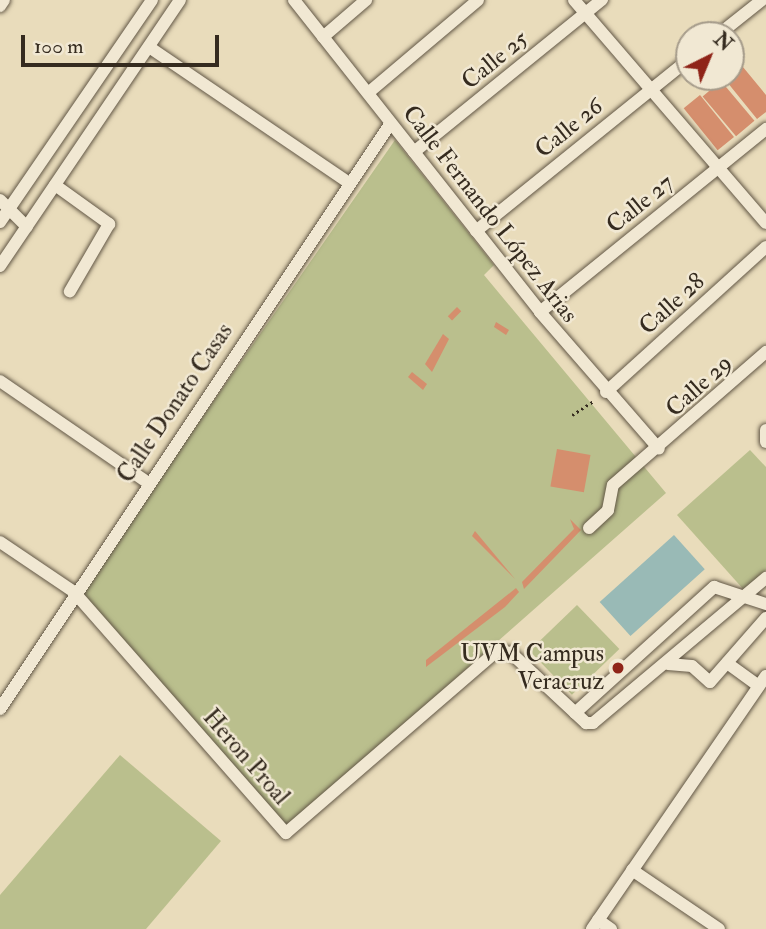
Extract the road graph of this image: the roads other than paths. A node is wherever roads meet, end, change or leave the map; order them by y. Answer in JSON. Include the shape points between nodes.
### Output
{"nodes":[{"id":1,"x":4,"y":0,"type":"edge"},
{"id":2,"x":152,"y":0,"type":"edge"},
{"id":3,"x":180,"y":0,"type":"edge"},
{"id":4,"x":294,"y":0,"type":"edge"},
{"id":5,"x":366,"y":0,"type":"edge"},
{"id":6,"x":478,"y":0,"type":"edge"},
{"id":7,"x":574,"y":0,"type":"edge"},
{"id":8,"x":602,"y":0,"type":"edge"},
{"id":9,"x":762,"y":0,"type":"edge"},
{"id":10,"x":0,"y":6,"type":"edge"},
{"id":11,"x":586,"y":14,"type":"junction"},
{"id":12,"x":736,"y":21,"type":"edge"},
{"id":13,"x":323,"y":37,"type":"junction"},
{"id":14,"x":149,"y":47,"type":"junction"},
{"id":15,"x":675,"y":70,"type":"edge"},
{"id":16,"x":651,"y":89,"type":"junction"},
{"id":17,"x":368,"y":93,"type":"junction"},
{"id":18,"x":391,"y":123,"type":"junction"},
{"id":19,"x":766,"y":130,"type":"edge"},
{"id":20,"x":414,"y":152,"type":"junction"},
{"id":21,"x":719,"y":168,"type":"junction"},
{"id":22,"x":349,"y":183,"type":"junction"},
{"id":23,"x":55,"y":185,"type":"junction"},
{"id":24,"x":4,"y":205,"type":"edge"},
{"id":25,"x":0,"y":222,"type":"edge"},
{"id":26,"x":766,"y":223,"type":"edge"},
{"id":27,"x":27,"y":227,"type":"junction"},
{"id":28,"x":476,"y":231,"type":"junction"},
{"id":29,"x":766,"y":247,"type":"edge"},
{"id":30,"x":0,"y":265,"type":"edge"},
{"id":31,"x":70,"y":291,"type":"dead end"},
{"id":32,"x":540,"y":312,"type":"junction"},
{"id":33,"x":766,"y":352,"type":"edge"},
{"id":34,"x":0,"y":381,"type":"edge"},
{"id":35,"x":606,"y":392,"type":"junction"},
{"id":36,"x":766,"y":430,"type":"edge"},
{"id":37,"x":766,"y":442,"type":"edge"},
{"id":38,"x":659,"y":449,"type":"junction"},
{"id":39,"x":147,"y":482,"type":"junction"},
{"id":40,"x":589,"y":528,"type":"dead end"},
{"id":41,"x":0,"y":542,"type":"edge"},
{"id":42,"x":766,"y":578,"type":"edge"},
{"id":43,"x":74,"y":592,"type":"junction"},
{"id":44,"x":748,"y":594,"type":"junction"},
{"id":45,"x":766,"y":604,"type":"edge"},
{"id":46,"x":766,"y":618,"type":"edge"},
{"id":47,"x":727,"y":663,"type":"junction"},
{"id":48,"x":668,"y":664,"type":"junction"},
{"id":49,"x":763,"y":681,"type":"edge"},
{"id":50,"x":0,"y":709,"type":"edge"},
{"id":51,"x":575,"y":713,"type":"junction"},
{"id":52,"x":632,"y":870,"type":"junction"},
{"id":53,"x":595,"y":925,"type":"edge"},
{"id":54,"x":611,"y":929,"type":"edge"},
{"id":55,"x":719,"y":929,"type":"edge"}],
"edges":[{"from":1,"to":10,"type":"street"},
{"from":2,"to":24,"type":"street"},
{"from":3,"to":14,"type":"street"},
{"from":4,"to":13,"type":"street","name":"Calle Fernando López Arias"},
{"from":5,"to":13,"type":"street"},
{"from":6,"to":17,"type":"street"},
{"from":7,"to":11,"type":"street"},
{"from":8,"to":11,"type":"street","name":"Calle 25"},
{"from":9,"to":12,"type":"street"},
{"from":11,"to":16,"type":"street"},
{"from":11,"to":20,"type":"street","name":"Calle 25"},
{"from":13,"to":17,"type":"street","name":"Calle Fernando López Arias"},
{"from":14,"to":22,"type":"street"},
{"from":14,"to":23,"type":"street"},
{"from":15,"to":16,"type":"street","name":"Calle 26"},
{"from":16,"to":21,"type":"street"},
{"from":16,"to":28,"type":"street","name":"Calle 26"},
{"from":17,"to":18,"type":"street","name":"Calle Fernando López Arias"},
{"from":18,"to":20,"type":"street","name":"Calle Fernando López Arias"},
{"from":18,"to":22,"type":"street","name":"Calle Donato Casas"},
{"from":19,"to":21,"type":"street","name":"Calle 27"},
{"from":20,"to":28,"type":"street","name":"Calle Fernando López Arias"},
{"from":21,"to":26,"type":"street"},
{"from":21,"to":32,"type":"street","name":"Calle 27"},
{"from":22,"to":39,"type":"street","name":"Calle Donato Casas"},
{"from":23,"to":27,"type":"street"},
{"from":23,"to":31,"type":"street","via":[[108,224]]},
{"from":24,"to":25,"type":"street"},
{"from":24,"to":27,"type":"street"},
{"from":27,"to":30,"type":"street"},
{"from":28,"to":32,"type":"street","name":"Calle Fernando López Arias"},
{"from":29,"to":35,"type":"street","name":"Calle 28"},
{"from":32,"to":35,"type":"street","name":"Calle Fernando López Arias"},
{"from":33,"to":38,"type":"street","name":"Calle 29"},
{"from":34,"to":39,"type":"street"},
{"from":35,"to":38,"type":"street","name":"Calle Fernando López Arias"},
{"from":36,"to":37,"type":"street"},
{"from":38,"to":40,"type":"street","name":"Calle 29","via":[[614,485],[608,510]]},
{"from":39,"to":43,"type":"street","name":"Calle Donato Casas"},
{"from":41,"to":43,"type":"street"},
{"from":42,"to":44,"type":"street"},
{"from":43,"to":50,"type":"street","name":"Calle Donato Casas"},
{"from":43,"to":51,"type":"street","name":"Heron Proal","via":[[286,833],[497,651],[512,653]]},
{"from":44,"to":45,"type":"street"},
{"from":44,"to":48,"type":"street"},
{"from":44,"to":51,"type":"street","via":[[714,587]]},
{"from":46,"to":47,"type":"street"},
{"from":47,"to":48,"type":"street","via":[[710,682],[692,666]]},
{"from":47,"to":49,"type":"street"},
{"from":48,"to":51,"type":"street","via":[[600,719],[586,723]]},
{"from":49,"to":52,"type":"street"},
{"from":52,"to":53,"type":"street"},
{"from":52,"to":55,"type":"street"},
{"from":53,"to":54,"type":"street"}]}
